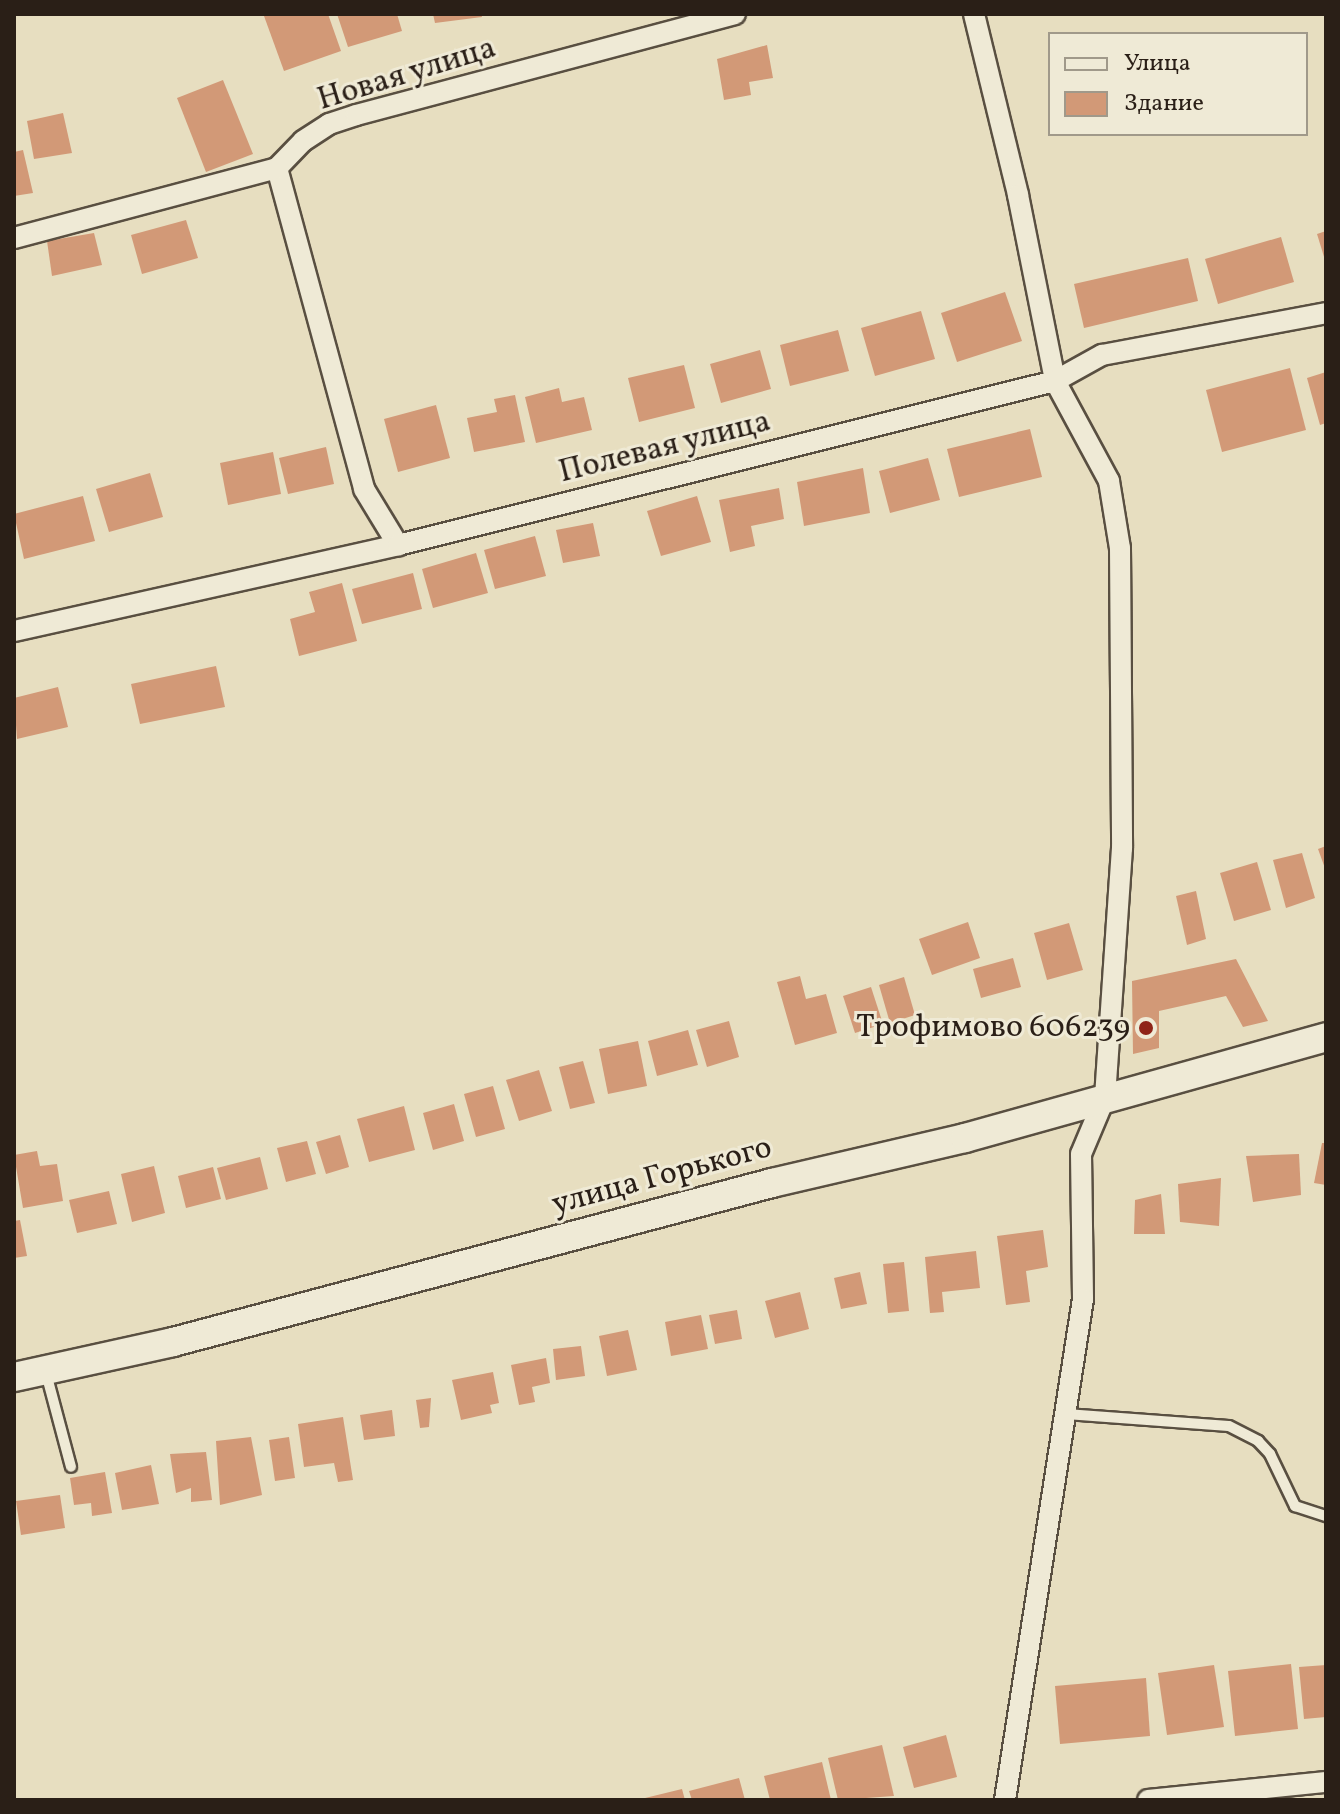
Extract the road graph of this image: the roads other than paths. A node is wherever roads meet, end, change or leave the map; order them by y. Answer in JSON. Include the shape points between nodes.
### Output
{"nodes":[{"id":1,"x":735,"y":14,"type":"edge"},
{"id":2,"x":974,"y":14,"type":"edge"},
{"id":3,"x":277,"y":168,"type":"junction"},
{"id":4,"x":14,"y":238,"type":"edge"},
{"id":5,"x":1326,"y":313,"type":"edge"},
{"id":6,"x":1055,"y":381,"type":"junction"},
{"id":7,"x":398,"y":545,"type":"junction"},
{"id":8,"x":14,"y":631,"type":"edge"},
{"id":9,"x":1326,"y":1037,"type":"edge"},
{"id":10,"x":1105,"y":1097,"type":"junction"},
{"id":11,"x":46,"y":1371,"type":"junction"},
{"id":12,"x":14,"y":1377,"type":"edge"},
{"id":13,"x":1066,"y":1414,"type":"junction"},
{"id":14,"x":71,"y":1467,"type":"dead end"},
{"id":15,"x":1326,"y":1516,"type":"edge"},
{"id":16,"x":1326,"y":1782,"type":"edge"},
{"id":17,"x":1005,"y":1800,"type":"edge"},
{"id":18,"x":1148,"y":1800,"type":"edge"}],
"edges":[{"from":1,"to":3,"type":"street","name":"Новая улица","via":[[329,124]]},
{"from":2,"to":6,"type":"street"},
{"from":3,"to":4,"type":"street","name":"Новая улица"},
{"from":3,"to":7,"type":"street","via":[[364,489]]},
{"from":5,"to":6,"type":"street","name":"Полевая улица","via":[[1102,355]]},
{"from":6,"to":7,"type":"street","name":"Полевая улица"},
{"from":6,"to":10,"type":"street","via":[[1109,481],[1120,548],[1122,848]]},
{"from":7,"to":8,"type":"street","name":"Полевая улица"},
{"from":9,"to":10,"type":"main road","name":"улица Горького"},
{"from":10,"to":11,"type":"main road","name":"улица Горького","via":[[965,1138]]},
{"from":10,"to":13,"type":"street","via":[[1081,1154],[1083,1299]]},
{"from":11,"to":12,"type":"main road","name":"улица Горького"},
{"from":11,"to":14,"type":"lane"},
{"from":13,"to":15,"type":"lane","via":[[1229,1426],[1270,1454],[1295,1506]]},
{"from":13,"to":17,"type":"street"},
{"from":16,"to":18,"type":"street"}]}
